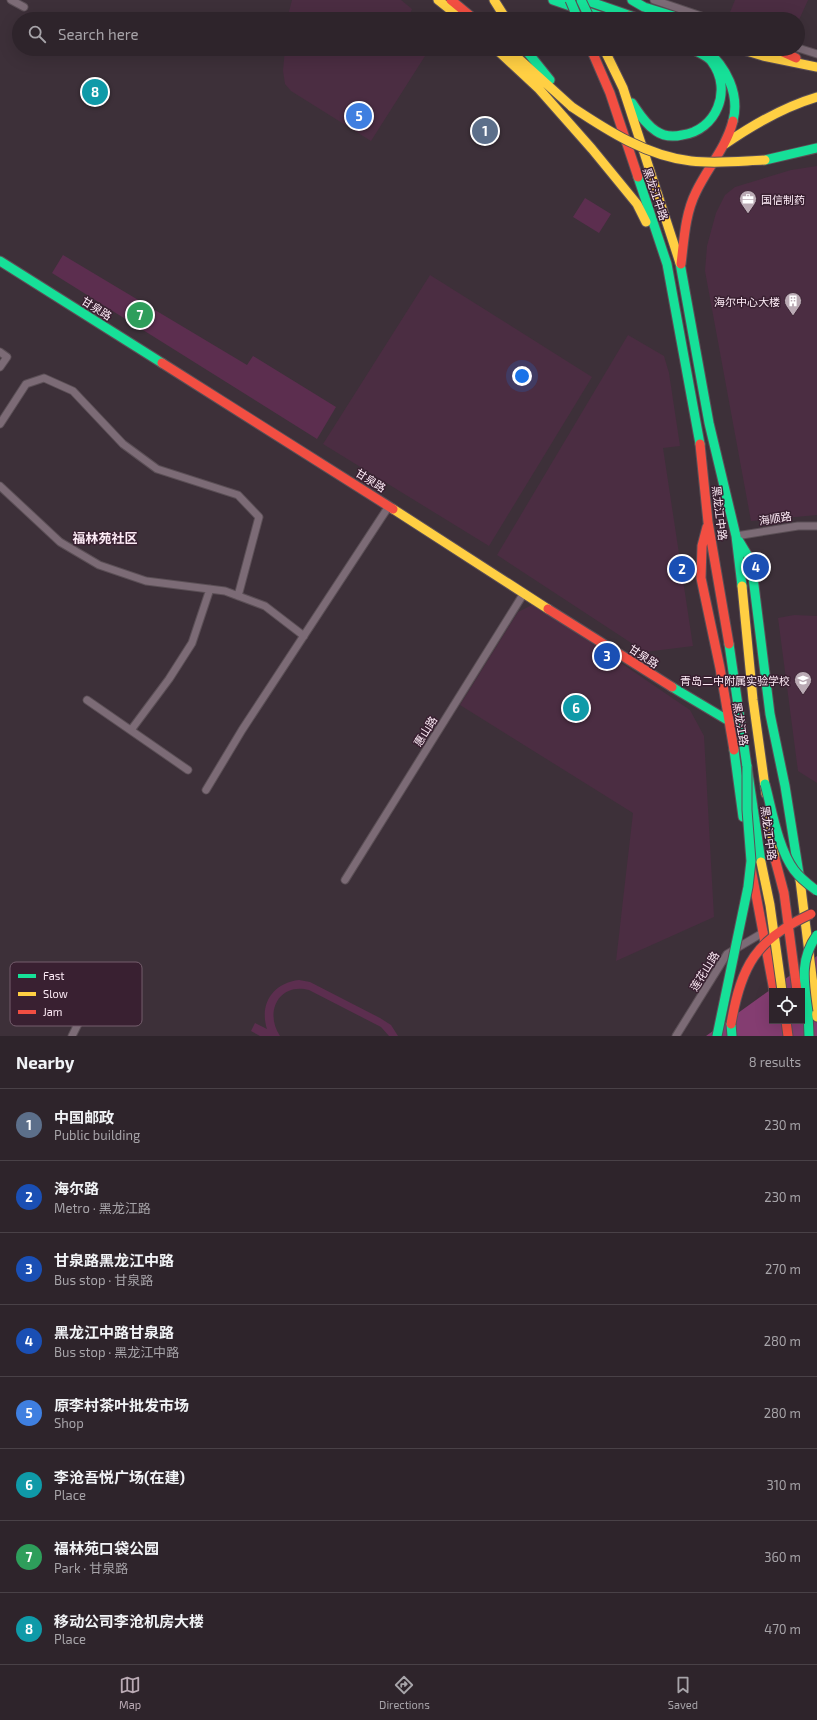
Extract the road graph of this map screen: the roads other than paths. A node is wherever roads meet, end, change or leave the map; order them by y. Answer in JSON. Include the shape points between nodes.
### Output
{"nodes":[{"id":1,"x":12,"y":0,"type":"edge"},
{"id":2,"x":438,"y":0,"type":"edge"},
{"id":3,"x":451,"y":0,"type":"edge"},
{"id":4,"x":494,"y":0,"type":"edge"},
{"id":5,"x":553,"y":0,"type":"edge"},
{"id":6,"x":570,"y":0,"type":"edge"},
{"id":7,"x":581,"y":0,"type":"edge"},
{"id":8,"x":585,"y":0,"type":"edge"},
{"id":9,"x":632,"y":0,"type":"edge"},
{"id":10,"x":654,"y":0,"type":"edge"},
{"id":11,"x":24,"y":7,"type":"dead end"},
{"id":12,"x":453,"y":12,"type":"edge"},
{"id":13,"x":466,"y":12,"type":"edge"},
{"id":14,"x":502,"y":12,"type":"edge"},
{"id":15,"x":575,"y":12,"type":"edge"},
{"id":16,"x":587,"y":12,"type":"edge"},
{"id":17,"x":588,"y":12,"type":"edge"},
{"id":18,"x":619,"y":12,"type":"edge"},
{"id":19,"x":660,"y":12,"type":"edge"},
{"id":20,"x":689,"y":12,"type":"edge"},
{"id":21,"x":805,"y":50,"type":"edge"},
{"id":22,"x":817,"y":54,"type":"edge"},
{"id":23,"x":504,"y":56,"type":"edge"},
{"id":24,"x":516,"y":56,"type":"edge"},
{"id":25,"x":531,"y":56,"type":"edge"},
{"id":26,"x":594,"y":56,"type":"edge"},
{"id":27,"x":607,"y":56,"type":"edge"},
{"id":28,"x":704,"y":56,"type":"edge"},
{"id":29,"x":713,"y":56,"type":"edge"},
{"id":30,"x":763,"y":56,"type":"edge"},
{"id":31,"x":792,"y":56,"type":"edge"},
{"id":32,"x":799,"y":56,"type":"edge"},
{"id":33,"x":817,"y":67,"type":"edge"},
{"id":34,"x":623,"y":88,"type":"junction"},
{"id":35,"x":817,"y":97,"type":"edge"},
{"id":36,"x":572,"y":107,"type":"junction"},
{"id":37,"x":725,"y":144,"type":"junction"},
{"id":38,"x":817,"y":148,"type":"edge"},
{"id":39,"x":0,"y":261,"type":"edge"},
{"id":40,"x":667,"y":264,"type":"junction"},
{"id":41,"x":681,"y":267,"type":"junction"},
{"id":42,"x":0,"y":352,"type":"edge"},
{"id":43,"x":0,"y":367,"type":"edge"},
{"id":44,"x":0,"y":424,"type":"edge"},
{"id":45,"x":0,"y":486,"type":"edge"},
{"id":46,"x":389,"y":506,"type":"junction"},
{"id":47,"x":708,"y":522,"type":"junction"},
{"id":48,"x":817,"y":526,"type":"edge"},
{"id":49,"x":736,"y":536,"type":"junction"},
{"id":50,"x":210,"y":589,"type":"junction"},
{"id":51,"x":524,"y":593,"type":"junction"},
{"id":52,"x":238,"y":596,"type":"junction"},
{"id":53,"x":304,"y":636,"type":"junction"},
{"id":54,"x":87,"y":700,"type":"dead end"},
{"id":55,"x":729,"y":721,"type":"junction"},
{"id":56,"x":131,"y":730,"type":"junction"},
{"id":57,"x":747,"y":766,"type":"junction"},
{"id":58,"x":188,"y":770,"type":"dead end"},
{"id":59,"x":764,"y":784,"type":"junction"},
{"id":60,"x":206,"y":790,"type":"dead end"},
{"id":61,"x":345,"y":880,"type":"dead end"},
{"id":62,"x":817,"y":891,"type":"edge"},
{"id":63,"x":817,"y":913,"type":"edge"},
{"id":64,"x":806,"y":922,"type":"junction"},
{"id":65,"x":764,"y":932,"type":"junction"},
{"id":66,"x":817,"y":935,"type":"edge"},
{"id":67,"x":774,"y":987,"type":"edge"},
{"id":68,"x":782,"y":988,"type":"edge"},
{"id":69,"x":797,"y":988,"type":"edge"},
{"id":70,"x":817,"y":1016,"type":"edge"},
{"id":71,"x":777,"y":1024,"type":"edge"},
{"id":72,"x":786,"y":1024,"type":"edge"},
{"id":73,"x":801,"y":1024,"type":"edge"},
{"id":74,"x":77,"y":1026,"type":"edge"},
{"id":75,"x":72,"y":1036,"type":"edge"},
{"id":76,"x":676,"y":1036,"type":"edge"},
{"id":77,"x":717,"y":1036,"type":"edge"},
{"id":78,"x":732,"y":1036,"type":"edge"},
{"id":79,"x":779,"y":1036,"type":"edge"},
{"id":80,"x":788,"y":1036,"type":"edge"},
{"id":81,"x":803,"y":1036,"type":"edge"},
{"id":82,"x":810,"y":1036,"type":"edge"}],
"edges":[{"from":1,"to":11,"type":"street"},
{"from":2,"to":12,"type":"main road"},
{"from":3,"to":13,"type":"main road"},
{"from":4,"to":14,"type":"main road"},
{"from":5,"to":17,"type":"main road"},
{"from":6,"to":15,"type":"main road","bridge":true},
{"from":7,"to":16,"type":"main road","bridge":true},
{"from":8,"to":18,"type":"main road"},
{"from":9,"to":19,"type":"main road"},
{"from":10,"to":20,"type":"street"},
{"from":21,"to":22,"type":"street"},
{"from":23,"to":40,"type":"main road","via":[[539,89],[637,204]]},
{"from":24,"to":36,"type":"main road"},
{"from":25,"to":36,"type":"main road"},
{"from":26,"to":40,"type":"main road","name":"黑龙江中路","via":[[610,93]]},
{"from":27,"to":34,"type":"main road","name":"黑龙江中路"},
{"from":28,"to":34,"type":"main road","via":[[712,61],[717,72],[721,99],[713,117],[702,129],[686,135],[670,136],[655,130],[643,120]]},
{"from":29,"to":37,"type":"main road","via":[[725,70],[734,98],[736,113]]},
{"from":30,"to":33,"type":"main road"},
{"from":31,"to":33,"type":"main road"},
{"from":32,"to":33,"type":"street"},
{"from":34,"to":41,"type":"main road","name":"黑龙江中路"},
{"from":35,"to":37,"type":"main road","via":[[777,111]]},
{"from":36,"to":38,"type":"main road","bridge":true,"via":[[600,126],[652,151],[682,160],[765,160]]},
{"from":37,"to":41,"type":"main road","via":[[695,193],[687,221]]},
{"from":39,"to":46,"type":"main road","name":"甘泉路"},
{"from":40,"to":47,"type":"main road","name":"黑龙江中路","via":[[700,441]]},
{"from":41,"to":49,"type":"main road","name":"黑龙江中路","via":[[709,423]]},
{"from":42,"to":43,"type":"street","via":[[8,357]]},
{"from":44,"to":52,"type":"street","via":[[26,384],[44,378],[73,391],[123,444],[157,469],[238,495],[259,517]]},
{"from":45,"to":50,"type":"street","via":[[60,542],[99,565],[146,581]]},
{"from":46,"to":51,"type":"main road","name":"甘泉路"},
{"from":46,"to":53,"type":"street"},
{"from":47,"to":55,"type":"main road","name":"黑龙江路","via":[[702,546],[701,578]]},
{"from":47,"to":57,"type":"main road","name":"黑龙江中路"},
{"from":48,"to":49,"type":"street","name":"海顺路","via":[[798,526]]},
{"from":49,"to":59,"type":"main road","name":"黑龙江中路"},
{"from":49,"to":64,"type":"main road","name":"黑龙江中路","via":[[751,561],[770,714],[785,786]]},
{"from":50,"to":52,"type":"street","via":[[225,590]]},
{"from":50,"to":56,"type":"street","via":[[192,643]]},
{"from":51,"to":55,"type":"main road","name":"甘泉路","via":[[654,677]]},
{"from":51,"to":61,"type":"street","name":"惠山路"},
{"from":52,"to":53,"type":"street","via":[[265,606]]},
{"from":53,"to":60,"type":"street"},
{"from":54,"to":56,"type":"street"},
{"from":55,"to":65,"type":"main road","name":"黑龙江路","via":[[745,836]]},
{"from":56,"to":58,"type":"street"},
{"from":57,"to":68,"type":"main road","name":"黑龙江中路","bridge":true},
{"from":57,"to":77,"type":"main road","bridge":true,"via":[[751,861],[748,887]]},
{"from":59,"to":62,"type":"main road","bridge":true,"via":[[793,869]]},
{"from":59,"to":69,"type":"main road","name":"黑龙江中路","bridge":true,"via":[[775,859],[784,893]]},
{"from":63,"to":64,"type":"street"},
{"from":63,"to":78,"type":"main road","bridge":true,"via":[[795,920],[777,931],[751,958],[738,986],[732,1018]]},
{"from":64,"to":65,"type":"street","name":"莲花山路"},
{"from":64,"to":70,"type":"main road","name":"黑龙江中路","bridge":true},
{"from":65,"to":67,"type":"main road"},
{"from":65,"to":76,"type":"street","name":"莲花山路","via":[[727,954]]},
{"from":66,"to":82,"type":"main road","bridge":true,"via":[[806,953],[803,972]]},
{"from":71,"to":79,"type":"main road"},
{"from":72,"to":80,"type":"main road"},
{"from":73,"to":81,"type":"main road"},
{"from":74,"to":75,"type":"street"}]}
